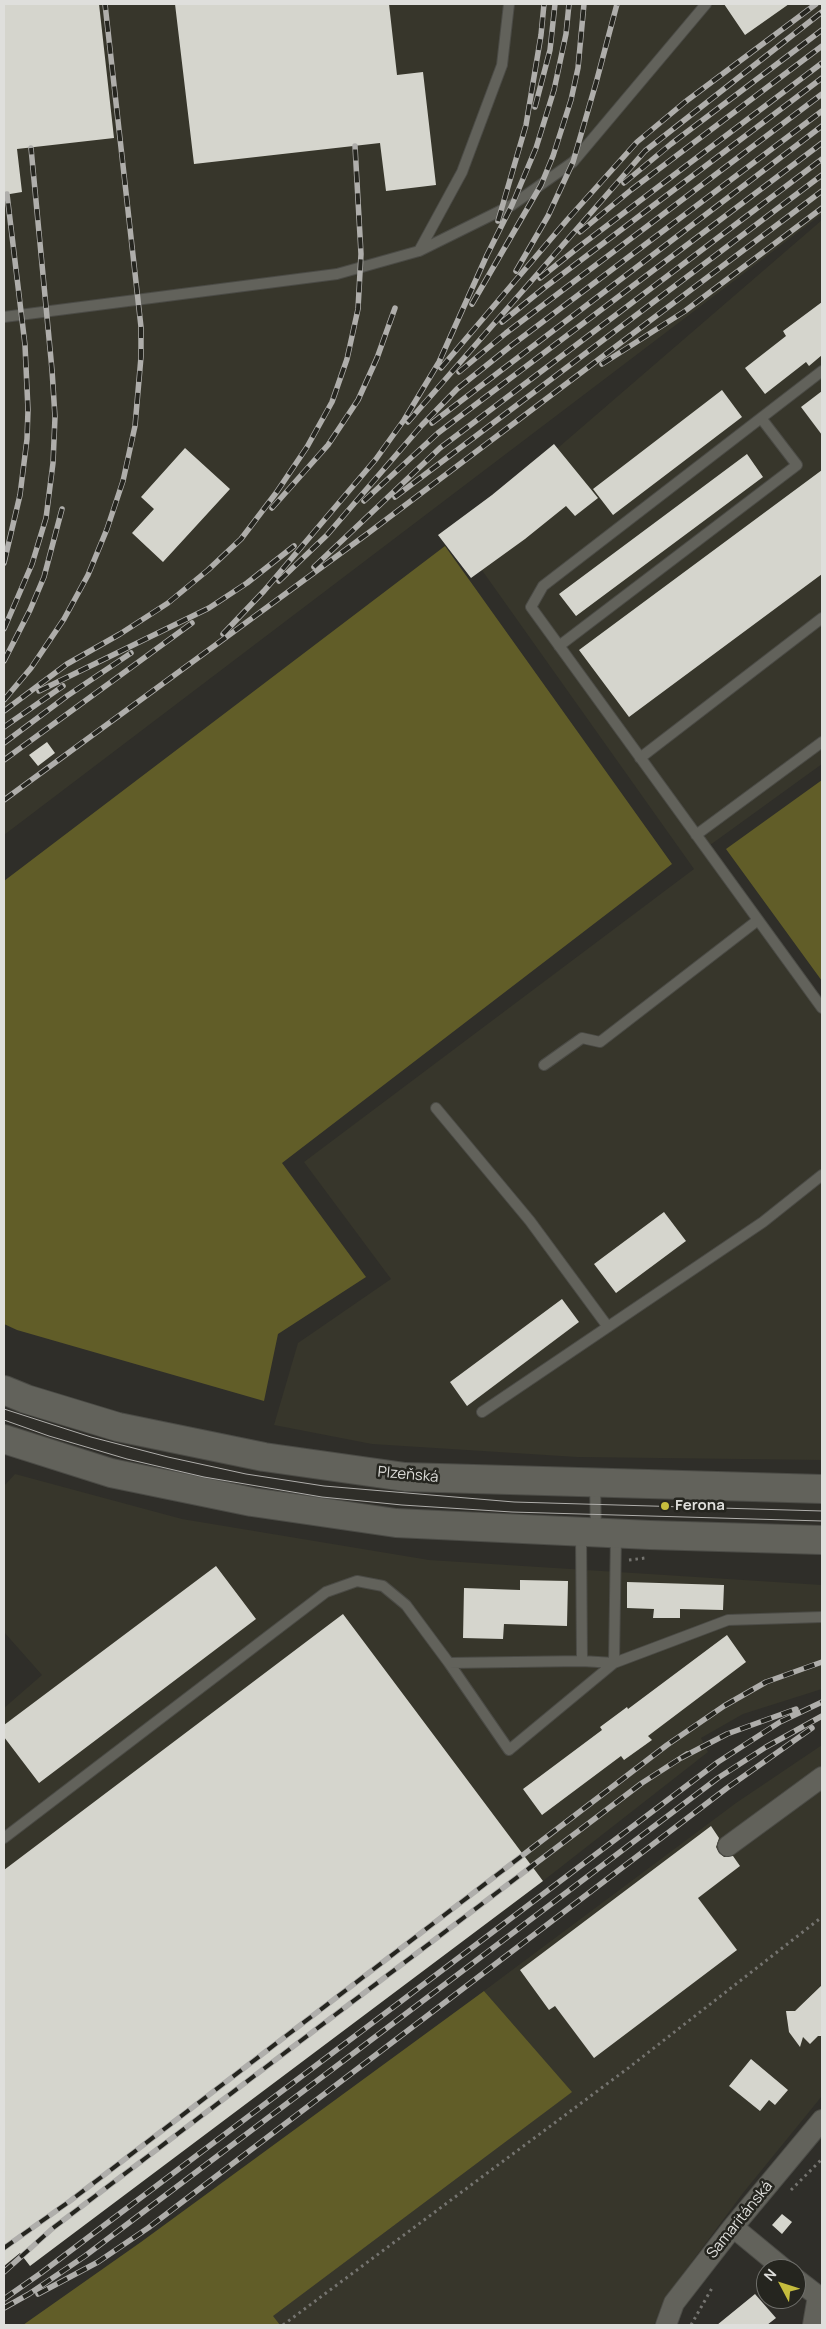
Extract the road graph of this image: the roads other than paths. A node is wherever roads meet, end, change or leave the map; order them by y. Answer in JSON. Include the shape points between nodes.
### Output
{"nodes":[{"id":1,"x":509,"y":4,"type":"edge"},
{"id":2,"x":706,"y":4,"type":"edge"},
{"id":3,"x":419,"y":251,"type":"junction"},
{"id":4,"x":4,"y":317,"type":"edge"},
{"id":5,"x":822,"y":371,"type":"edge"},
{"id":6,"x":761,"y":418,"type":"junction"},
{"id":7,"x":822,"y":618,"type":"edge"},
{"id":8,"x":559,"y":646,"type":"junction"},
{"id":9,"x":822,"y":742,"type":"edge"},
{"id":10,"x":640,"y":758,"type":"junction"},
{"id":11,"x":696,"y":835,"type":"junction"},
{"id":12,"x":758,"y":920,"type":"junction"},
{"id":13,"x":822,"y":1008,"type":"edge"},
{"id":14,"x":544,"y":1066,"type":"dead end"},
{"id":15,"x":436,"y":1108,"type":"dead end"},
{"id":16,"x":822,"y":1175,"type":"edge"},
{"id":17,"x":608,"y":1327,"type":"junction"},
{"id":18,"x":4,"y":1390,"type":"edge"},
{"id":19,"x":482,"y":1412,"type":"dead end"},
{"id":20,"x":6,"y":1444,"type":"edge"},
{"id":21,"x":595,"y":1483,"type":"junction"},
{"id":22,"x":822,"y":1488,"type":"edge"},
{"id":23,"x":598,"y":1533,"type":"junction"},
{"id":24,"x":822,"y":1540,"type":"edge"},
{"id":25,"x":822,"y":1617,"type":"edge"},
{"id":26,"x":582,"y":1661,"type":"junction"},
{"id":27,"x":449,"y":1663,"type":"junction"},
{"id":28,"x":614,"y":1663,"type":"junction"},
{"id":29,"x":822,"y":1777,"type":"edge"},
{"id":30,"x":4,"y":1838,"type":"edge"},
{"id":31,"x":728,"y":1846,"type":"dead end"},
{"id":32,"x":822,"y":2120,"type":"edge"},
{"id":33,"x":733,"y":2227,"type":"junction"},
{"id":34,"x":772,"y":2259,"type":"edge"},
{"id":35,"x":806,"y":2286,"type":"edge"},
{"id":36,"x":820,"y":2296,"type":"edge"},
{"id":37,"x":666,"y":2325,"type":"edge"},
{"id":38,"x":813,"y":2325,"type":"edge"}],
"edges":[{"from":1,"to":3,"type":"lane","via":[[502,65],[462,172]]},
{"from":2,"to":3,"type":"lane","via":[[573,162],[512,205]]},
{"from":3,"to":4,"type":"lane","via":[[337,274]]},
{"from":5,"to":6,"type":"lane"},
{"from":6,"to":8,"type":"lane","via":[[543,586],[531,607]]},
{"from":6,"to":8,"type":"lane","via":[[797,465]]},
{"from":7,"to":10,"type":"lane"},
{"from":8,"to":10,"type":"lane"},
{"from":9,"to":11,"type":"lane"},
{"from":10,"to":11,"type":"lane"},
{"from":11,"to":12,"type":"lane"},
{"from":12,"to":13,"type":"lane"},
{"from":12,"to":14,"type":"lane","via":[[600,1042],[582,1038]]},
{"from":15,"to":17,"type":"lane","via":[[530,1220]]},
{"from":16,"to":17,"type":"lane","via":[[763,1222]]},
{"from":17,"to":19,"type":"lane"},
{"from":18,"to":21,"type":"main road","name":"Plzeňská","via":[[118,1427],[264,1457],[405,1477]]},
{"from":20,"to":23,"type":"main road","via":[[111,1472],[252,1502],[396,1523]]},
{"from":21,"to":22,"type":"main road","name":"Plzeňská"},
{"from":21,"to":23,"type":"lane"},
{"from":23,"to":24,"type":"main road"},
{"from":23,"to":26,"type":"lane"},
{"from":23,"to":28,"type":"lane"},
{"from":25,"to":28,"type":"lane","via":[[728,1620]]},
{"from":26,"to":27,"type":"lane"},
{"from":26,"to":28,"type":"lane"},
{"from":27,"to":28,"type":"lane","via":[[509,1750]]},
{"from":27,"to":30,"type":"lane","via":[[406,1606],[383,1586],[357,1581],[326,1592]]},
{"from":29,"to":31,"type":"street"},
{"from":32,"to":33,"type":"street","name":"Samaritánská"},
{"from":33,"to":34,"type":"street"},
{"from":33,"to":37,"type":"street","name":"Samaritánská","via":[[674,2304]]},
{"from":35,"to":36,"type":"street"},
{"from":36,"to":38,"type":"street"}]}
